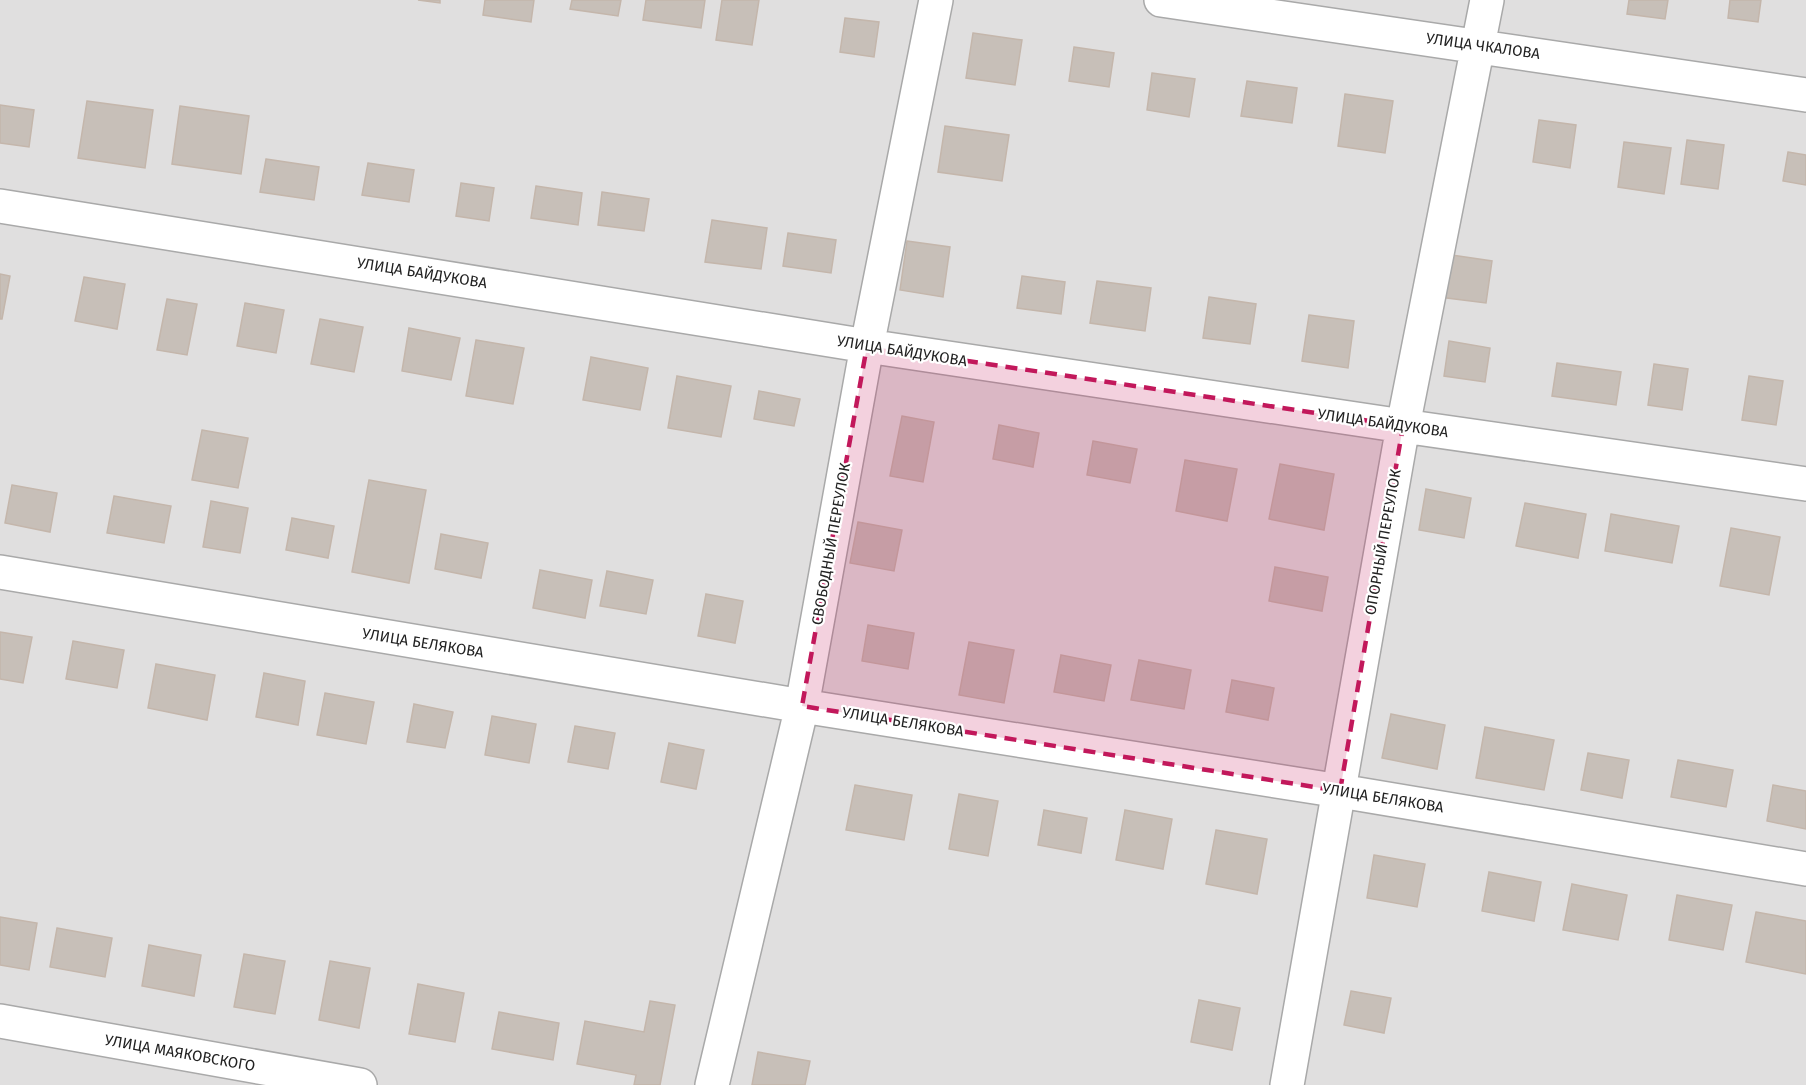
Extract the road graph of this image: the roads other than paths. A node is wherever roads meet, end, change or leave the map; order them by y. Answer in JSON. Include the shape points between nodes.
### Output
{"nodes":[{"id":1,"x":936,"y":0,"type":"edge"},
{"id":2,"x":1161,"y":0,"type":"edge"},
{"id":3,"x":1488,"y":0,"type":"edge"},
{"id":4,"x":1478,"y":45,"type":"junction"},
{"id":5,"x":1806,"y":95,"type":"edge"},
{"id":6,"x":0,"y":206,"type":"edge"},
{"id":7,"x":867,"y":346,"type":"junction"},
{"id":8,"x":1403,"y":426,"type":"junction"},
{"id":9,"x":1806,"y":484,"type":"edge"},
{"id":10,"x":0,"y":572,"type":"edge"},
{"id":11,"x":802,"y":706,"type":"junction"},
{"id":12,"x":1340,"y":791,"type":"junction"},
{"id":13,"x":1806,"y":869,"type":"edge"},
{"id":14,"x":0,"y":1021,"type":"edge"},
{"id":15,"x":360,"y":1085,"type":"edge"},
{"id":16,"x":712,"y":1085,"type":"edge"},
{"id":17,"x":1287,"y":1085,"type":"edge"}],
"edges":[{"from":1,"to":7,"type":"street","name":"СВОБОДНЫЙ ПЕРЕУЛОК"},
{"from":2,"to":4,"type":"street","name":"УЛИЦА ЧКАЛОВА"},
{"from":3,"to":4,"type":"street","name":"ОПОРНЫЙ ПЕРЕУЛОК"},
{"from":4,"to":5,"type":"street","name":"УЛИЦА ЧКАЛОВА"},
{"from":4,"to":8,"type":"street","name":"ОПОРНЫЙ ПЕРЕУЛОК"},
{"from":6,"to":7,"type":"street","name":"УЛИЦА БАЙДУКОВА"},
{"from":7,"to":8,"type":"street","name":"УЛИЦА БАЙДУКОВА"},
{"from":7,"to":11,"type":"street","name":"СВОБОДНЫЙ ПЕРЕУЛОК"},
{"from":8,"to":9,"type":"street","name":"УЛИЦА БАЙДУКОВА"},
{"from":8,"to":12,"type":"street","name":"ОПОРНЫЙ ПЕРЕУЛОК"},
{"from":10,"to":11,"type":"street","name":"УЛИЦА БЕЛЯКОВА"},
{"from":11,"to":12,"type":"street","name":"УЛИЦА БЕЛЯКОВА"},
{"from":11,"to":16,"type":"street","name":"СВОБОДНЫЙ ПЕРЕУЛОК"},
{"from":12,"to":13,"type":"street","name":"УЛИЦА БЕЛЯКОВА"},
{"from":12,"to":17,"type":"street","name":"ОПОРНЫЙ ПЕРЕУЛОК"},
{"from":14,"to":15,"type":"street","name":"УЛИЦА МАЯКОВСКОГО"}]}
